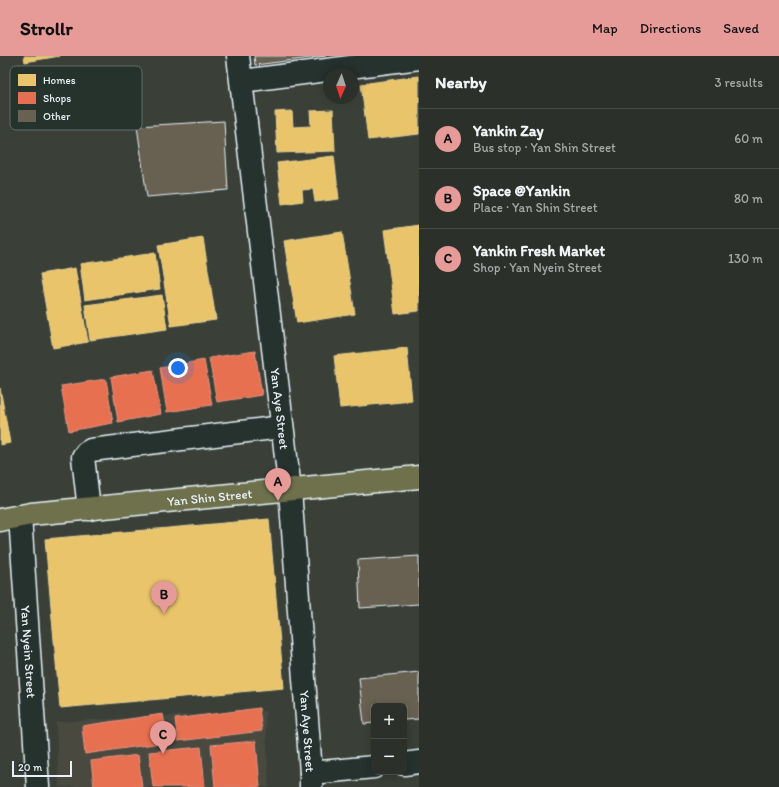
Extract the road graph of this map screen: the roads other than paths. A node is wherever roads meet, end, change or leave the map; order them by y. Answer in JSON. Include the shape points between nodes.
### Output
{"nodes":[{"id":1,"x":238,"y":56,"type":"edge"},
{"id":2,"x":419,"y":58,"type":"edge"},
{"id":3,"x":242,"y":81,"type":"junction"},
{"id":4,"x":282,"y":427,"type":"junction"},
{"id":5,"x":419,"y":477,"type":"edge"},
{"id":6,"x":290,"y":490,"type":"junction"},
{"id":7,"x":89,"y":509,"type":"junction"},
{"id":8,"x":10,"y":518,"type":"edge"},
{"id":9,"x":419,"y":762,"type":"edge"},
{"id":10,"x":407,"y":764,"type":"edge"},
{"id":11,"x":371,"y":768,"type":"edge"},
{"id":12,"x":311,"y":780,"type":"edge"},
{"id":13,"x":38,"y":787,"type":"edge"}],
"edges":[{"from":1,"to":3,"type":"street","name":"Yan Aye Street"},
{"from":2,"to":3,"type":"street"},
{"from":3,"to":4,"type":"street","name":"Yan Aye Street"},
{"from":4,"to":6,"type":"street","name":"Yan Aye Street"},
{"from":4,"to":7,"type":"street","via":[[86,452],[83,457]]},
{"from":5,"to":6,"type":"main road","name":"Yan Shin Street"},
{"from":6,"to":7,"type":"main road","name":"Yan Shin Street"},
{"from":6,"to":12,"type":"street","name":"Yan Aye Street"},
{"from":7,"to":8,"type":"main road","name":"Yan Shin Street"},
{"from":8,"to":13,"type":"street","name":"Yan Nyein Street"},
{"from":9,"to":10,"type":"street"},
{"from":11,"to":12,"type":"street"}]}
